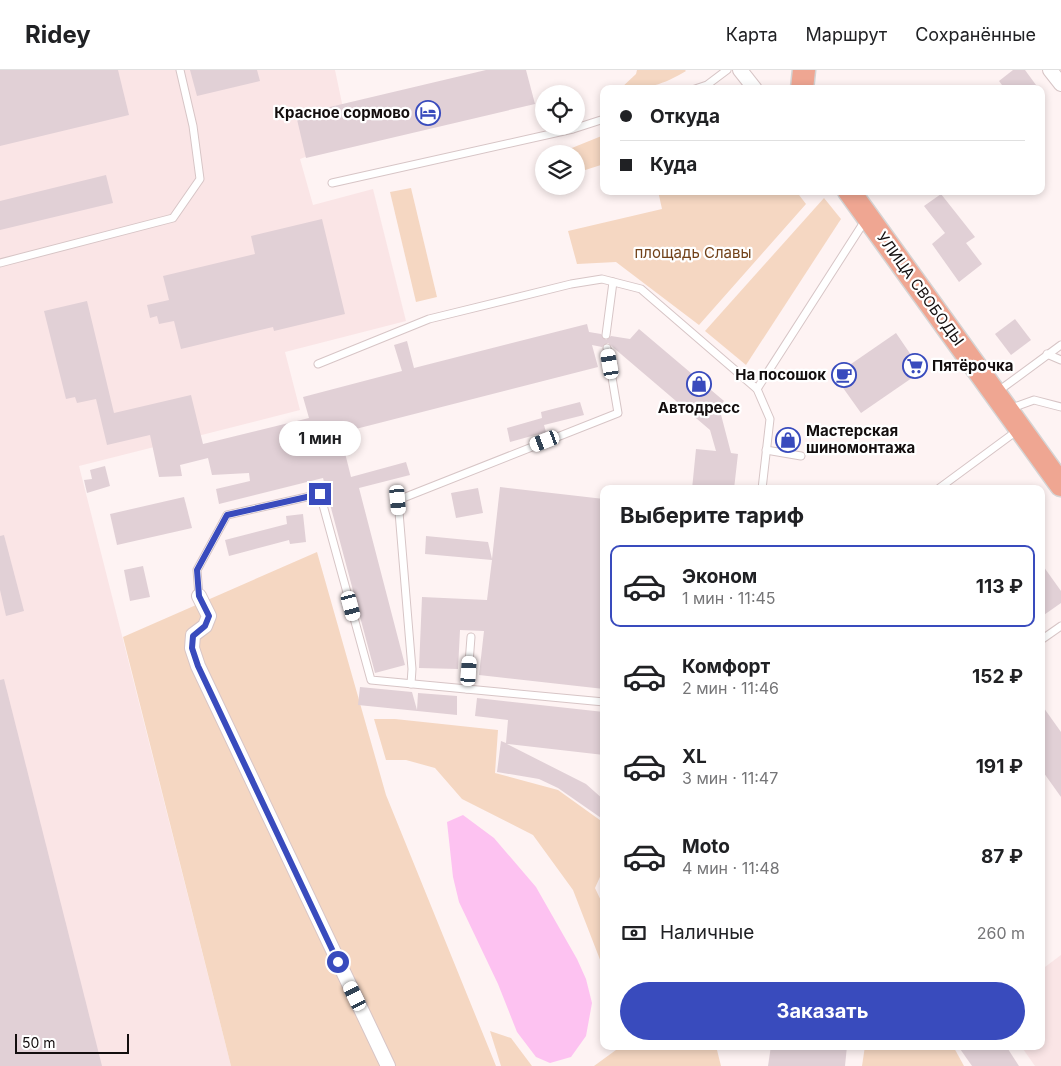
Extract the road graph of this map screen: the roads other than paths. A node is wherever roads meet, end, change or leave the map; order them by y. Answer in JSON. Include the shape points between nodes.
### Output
{"nodes":[{"id":1,"x":180,"y":70,"type":"edge"},
{"id":2,"x":727,"y":70,"type":"edge"},
{"id":3,"x":740,"y":70,"type":"edge"},
{"id":4,"x":804,"y":70,"type":"edge"},
{"id":5,"x":1050,"y":70,"type":"edge"},
{"id":6,"x":1061,"y":84,"type":"edge"},
{"id":7,"x":707,"y":85,"type":"edge"},
{"id":8,"x":752,"y":85,"type":"edge"},
{"id":9,"x":802,"y":85,"type":"edge"},
{"id":10,"x":600,"y":120,"type":"edge"},
{"id":11,"x":332,"y":183,"type":"dead end"},
{"id":12,"x":852,"y":195,"type":"edge"},
{"id":13,"x":868,"y":217,"type":"junction"},
{"id":14,"x":0,"y":263,"type":"edge"},
{"id":15,"x":613,"y":282,"type":"junction"},
{"id":16,"x":606,"y":335,"type":"dead end"},
{"id":17,"x":1061,"y":344,"type":"edge"},
{"id":18,"x":607,"y":348,"type":"dead end"},
{"id":19,"x":1047,"y":354,"type":"junction"},
{"id":20,"x":1061,"y":360,"type":"edge"},
{"id":21,"x":318,"y":364,"type":"dead end"},
{"id":22,"x":757,"y":389,"type":"junction"},
{"id":23,"x":1001,"y":402,"type":"junction"},
{"id":24,"x":1061,"y":407,"type":"edge"},
{"id":25,"x":1021,"y":429,"type":"junction"},
{"id":26,"x":766,"y":450,"type":"junction"},
{"id":27,"x":801,"y":456,"type":"dead end"},
{"id":28,"x":762,"y":485,"type":"edge"},
{"id":29,"x":944,"y":485,"type":"edge"},
{"id":30,"x":1061,"y":485,"type":"edge"},
{"id":31,"x":199,"y":596,"type":"joint"},
{"id":32,"x":1061,"y":626,"type":"edge"},
{"id":33,"x":471,"y":637,"type":"dead end"},
{"id":34,"x":1045,"y":637,"type":"edge"},
{"id":35,"x":411,"y":684,"type":"junction"},
{"id":36,"x":467,"y":689,"type":"junction"},
{"id":37,"x":600,"y":702,"type":"edge"},
{"id":38,"x":388,"y":1066,"type":"edge"}],
"edges":[{"from":1,"to":14,"type":"lane","via":[[193,126],[200,178],[173,218]]},
{"from":2,"to":7,"type":"lane"},
{"from":3,"to":8,"type":"street"},
{"from":4,"to":9,"type":"main road"},
{"from":5,"to":6,"type":"street"},
{"from":10,"to":11,"type":"lane"},
{"from":12,"to":13,"type":"main road","name":"УЛИЦА СВОБОДЫ"},
{"from":13,"to":22,"type":"lane"},
{"from":13,"to":23,"type":"main road","name":"УЛИЦА СВОБОДЫ"},
{"from":15,"to":16,"type":"lane"},
{"from":15,"to":21,"type":"lane","via":[[602,279],[571,284],[429,319]]},
{"from":15,"to":22,"type":"lane","via":[[640,289]]},
{"from":17,"to":19,"type":"lane"},
{"from":18,"to":35,"type":"lane","via":[[618,413],[398,500]]},
{"from":19,"to":20,"type":"lane"},
{"from":19,"to":23,"type":"lane"},
{"from":22,"to":26,"type":"lane","via":[[770,419]]},
{"from":23,"to":24,"type":"lane","via":[[1034,400]]},
{"from":23,"to":25,"type":"main road","name":"УЛИЦА СВОБОДЫ"},
{"from":25,"to":29,"type":"lane"},
{"from":25,"to":30,"type":"main road","name":"УЛИЦА СВОБОДЫ"},
{"from":26,"to":27,"type":"lane"},
{"from":26,"to":28,"type":"lane"},
{"from":31,"to":35,"type":"lane","via":[[197,570],[227,515],[320,494],[371,680]]},
{"from":31,"to":38,"type":"street","via":[[209,616],[205,626],[193,636],[192,648],[198,666]]},
{"from":32,"to":34,"type":"lane"},
{"from":33,"to":36,"type":"lane"},
{"from":35,"to":36,"type":"lane"},
{"from":36,"to":37,"type":"lane"}]}
